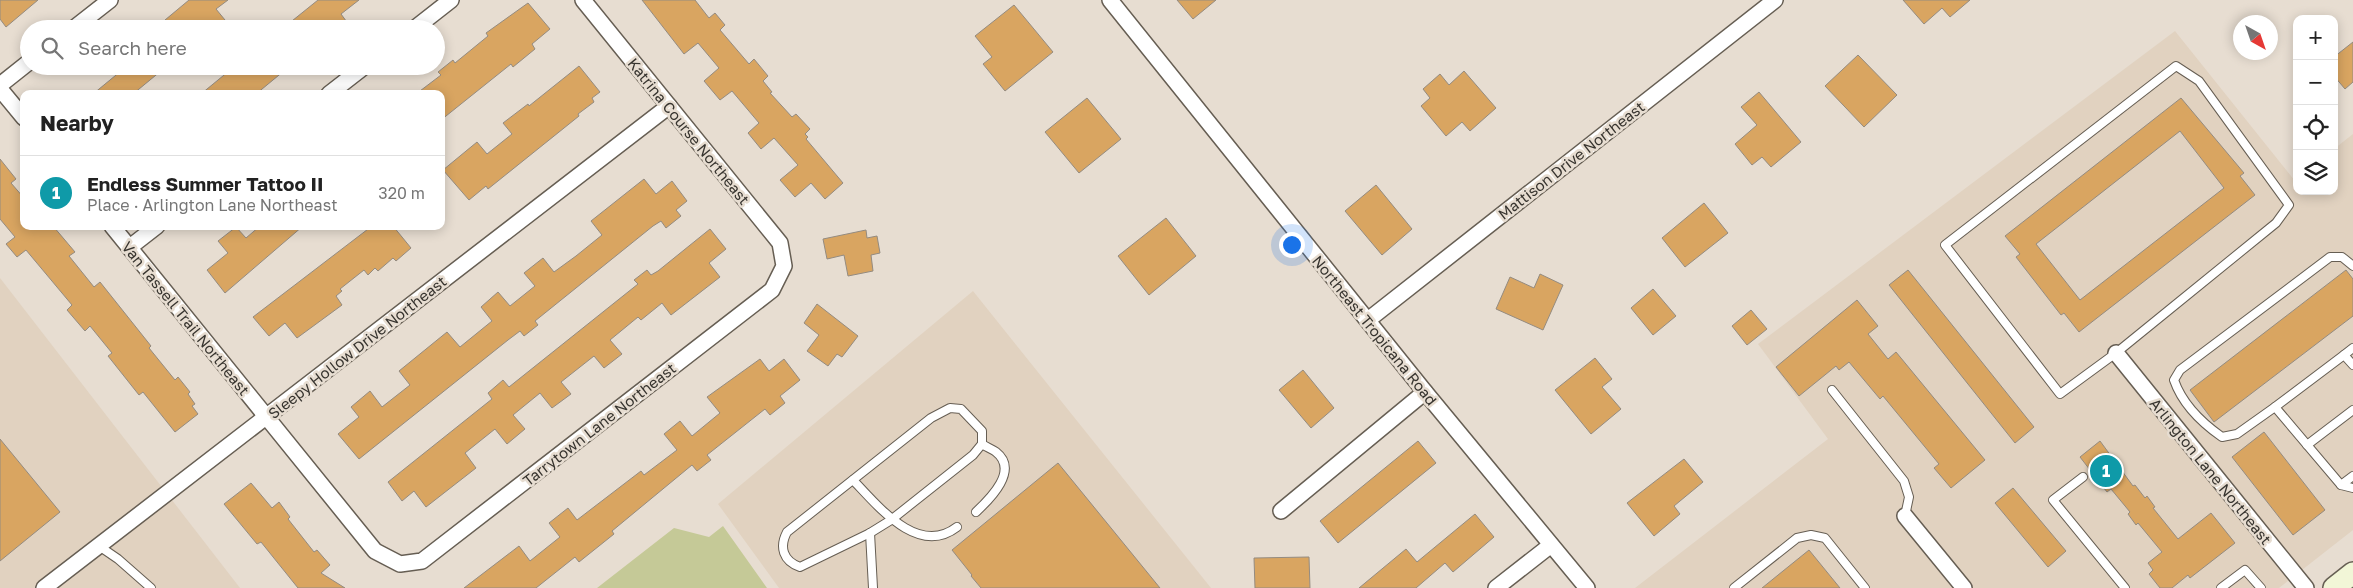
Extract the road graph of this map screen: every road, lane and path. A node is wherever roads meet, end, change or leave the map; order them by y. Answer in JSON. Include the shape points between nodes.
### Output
{"nodes":[{"id":1,"x":110,"y":0,"type":"edge"},
{"id":2,"x":451,"y":0,"type":"edge"},
{"id":3,"x":583,"y":0,"type":"edge"},
{"id":4,"x":1110,"y":0,"type":"edge"},
{"id":5,"x":1775,"y":0,"type":"edge"},
{"id":6,"x":84,"y":20,"type":"edge"},
{"id":7,"x":425,"y":20,"type":"edge"},
{"id":8,"x":20,"y":69,"type":"edge"},
{"id":9,"x":354,"y":75,"type":"edge"},
{"id":10,"x":0,"y":84,"type":"edge"},
{"id":11,"x":0,"y":89,"type":"edge"},
{"id":12,"x":335,"y":90,"type":"edge"},
{"id":13,"x":669,"y":106,"type":"junction"},
{"id":14,"x":20,"y":113,"type":"edge"},
{"id":15,"x":115,"y":230,"type":"edge"},
{"id":16,"x":152,"y":230,"type":"edge"},
{"id":17,"x":130,"y":247,"type":"junction"},
{"id":18,"x":784,"y":266,"type":"joint"},
{"id":19,"x":2353,"y":266,"type":"edge"},
{"id":20,"x":1368,"y":320,"type":"junction"},
{"id":21,"x":2353,"y":348,"type":"edge"},
{"id":22,"x":2116,"y":353,"type":"junction"},
{"id":23,"x":2344,"y":354,"type":"junction"},
{"id":24,"x":2353,"y":365,"type":"edge"},
{"id":25,"x":1832,"y":390,"type":"dead end"},
{"id":26,"x":1425,"y":392,"type":"junction"},
{"id":27,"x":2275,"y":407,"type":"junction"},
{"id":28,"x":2353,"y":410,"type":"edge"},
{"id":29,"x":266,"y":417,"type":"junction"},
{"id":30,"x":982,"y":444,"type":"junction"},
{"id":31,"x":2307,"y":445,"type":"junction"},
{"id":32,"x":2353,"y":476,"type":"edge"},
{"id":33,"x":2084,"y":477,"type":"dead end"},
{"id":34,"x":853,"y":480,"type":"junction"},
{"id":35,"x":2341,"y":485,"type":"junction"},
{"id":36,"x":2353,"y":488,"type":"edge"},
{"id":37,"x":1281,"y":511,"type":"dead end"},
{"id":38,"x":976,"y":512,"type":"dead end"},
{"id":39,"x":1905,"y":516,"type":"joint"},
{"id":40,"x":891,"y":520,"type":"junction"},
{"id":41,"x":957,"y":527,"type":"dead end"},
{"id":42,"x":870,"y":533,"type":"junction"},
{"id":43,"x":1551,"y":545,"type":"junction"},
{"id":44,"x":99,"y":546,"type":"junction"},
{"id":45,"x":400,"y":564,"type":"joint"},
{"id":46,"x":2351,"y":578,"type":"edge"},
{"id":47,"x":44,"y":588,"type":"edge"},
{"id":48,"x":151,"y":588,"type":"edge"},
{"id":49,"x":873,"y":588,"type":"edge"},
{"id":50,"x":1496,"y":588,"type":"edge"},
{"id":51,"x":1587,"y":588,"type":"edge"},
{"id":52,"x":1734,"y":588,"type":"edge"},
{"id":53,"x":1865,"y":588,"type":"edge"},
{"id":54,"x":1964,"y":588,"type":"edge"},
{"id":55,"x":2125,"y":588,"type":"edge"},
{"id":56,"x":2221,"y":588,"type":"edge"},
{"id":57,"x":2261,"y":588,"type":"edge"},
{"id":58,"x":2306,"y":588,"type":"edge"},
{"id":59,"x":2334,"y":588,"type":"edge"}],
"edges":[{"from":1,"to":6,"type":"street"},
{"from":2,"to":7,"type":"street"},
{"from":3,"to":13,"type":"street","name":"Katrina Course Northeast"},
{"from":4,"to":20,"type":"street","name":"Northeast Tropicana Road"},
{"from":5,"to":20,"type":"street","name":"Mattison Drive Northeast"},
{"from":8,"to":10,"type":"street"},
{"from":9,"to":12,"type":"street"},
{"from":11,"to":14,"type":"street"},
{"from":13,"to":18,"type":"street","name":"Katrina Course Northeast","via":[[780,243]]},
{"from":13,"to":29,"type":"street","name":"Sleepy Hollow Drive Northeast"},
{"from":15,"to":17,"type":"street","name":"Van Tassell Trail Northeast"},
{"from":16,"to":17,"type":"street"},
{"from":17,"to":29,"type":"street","name":"Van Tassell Trail Northeast"},
{"from":18,"to":45,"type":"street","name":"Tarrytown Lane Northeast","via":[[772,290],[422,562]]},
{"from":19,"to":27,"type":"lane","via":[[2342,257],[2330,257],[2180,370],[2174,380],[2178,392],[2206,426],[2222,437],[2237,434]]},
{"from":20,"to":26,"type":"street","name":"Northeast Tropicana Road"},
{"from":21,"to":23,"type":"lane"},
{"from":22,"to":22,"type":"lane","via":[[2060,394],[1945,245],[2176,66],[2199,81],[2289,205],[2276,223]]},
{"from":22,"to":58,"type":"street","name":"Arlington Lane Northeast"},
{"from":23,"to":24,"type":"lane"},
{"from":23,"to":27,"type":"lane"},
{"from":25,"to":39,"type":"lane","via":[[1904,481],[1909,497]]},
{"from":26,"to":37,"type":"street"},
{"from":26,"to":43,"type":"street","name":"Northeast Tropicana Road"},
{"from":27,"to":31,"type":"lane"},
{"from":28,"to":31,"type":"lane"},
{"from":29,"to":44,"type":"street","name":"Sleepy Hollow Drive Northeast"},
{"from":29,"to":45,"type":"street","name":"Van Tassell Trail Northeast","via":[[375,551]]},
{"from":30,"to":34,"type":"lane","via":[[982,431],[976,424],[961,409],[950,408],[932,418]]},
{"from":30,"to":38,"type":"lane","via":[[996,452],[1005,469],[1000,485]]},
{"from":30,"to":40,"type":"lane","via":[[973,455]]},
{"from":31,"to":35,"type":"lane"},
{"from":32,"to":35,"type":"lane"},
{"from":33,"to":55,"type":"lane","via":[[2053,500]]},
{"from":34,"to":40,"type":"lane"},
{"from":34,"to":42,"type":"lane","via":[[787,532],[782,542],[783,552],[800,567]]},
{"from":35,"to":36,"type":"lane"},
{"from":39,"to":54,"type":"street"},
{"from":40,"to":41,"type":"lane","via":[[926,537],[938,538]]},
{"from":40,"to":42,"type":"lane"},
{"from":42,"to":49,"type":"lane"},
{"from":43,"to":50,"type":"street"},
{"from":43,"to":51,"type":"street","name":"Northeast Tropicana Road"},
{"from":44,"to":47,"type":"street","name":"Sleepy Hollow Drive Northeast"},
{"from":44,"to":48,"type":"lane"},
{"from":46,"to":59,"type":"main road"},
{"from":52,"to":53,"type":"lane","via":[[1797,538],[1812,535],[1825,538]]},
{"from":56,"to":57,"type":"lane","via":[[2245,570]]}]}
